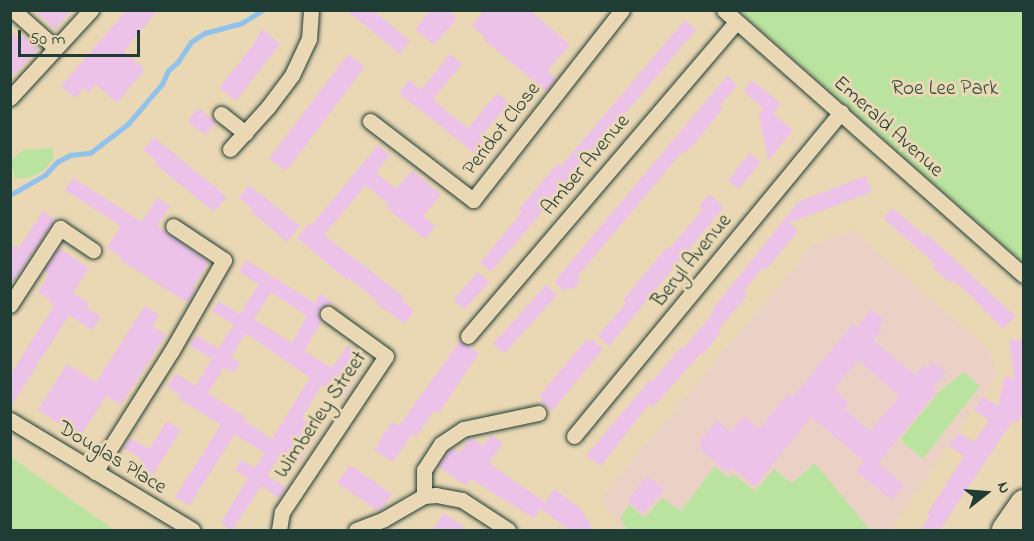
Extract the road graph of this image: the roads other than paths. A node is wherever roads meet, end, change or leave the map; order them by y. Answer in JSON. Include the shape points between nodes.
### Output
{"nodes":[{"id":1,"x":13,"y":10,"type":"edge"},
{"id":2,"x":91,"y":10,"type":"edge"},
{"id":3,"x":311,"y":10,"type":"edge"},
{"id":4,"x":622,"y":10,"type":"edge"},
{"id":5,"x":724,"y":10,"type":"edge"},
{"id":6,"x":736,"y":22,"type":"junction"},
{"id":7,"x":56,"y":48,"type":"junction"},
{"id":8,"x":10,"y":98,"type":"edge"},
{"id":9,"x":841,"y":112,"type":"junction"},
{"id":10,"x":221,"y":114,"type":"dead end"},
{"id":11,"x":370,"y":121,"type":"dead end"},
{"id":12,"x":245,"y":133,"type":"junction"},
{"id":13,"x":230,"y":149,"type":"dead end"},
{"id":14,"x":173,"y":226,"type":"dead end"},
{"id":15,"x":93,"y":250,"type":"dead end"},
{"id":16,"x":1023,"y":275,"type":"edge"},
{"id":17,"x":10,"y":305,"type":"edge"},
{"id":18,"x":328,"y":314,"type":"dead end"},
{"id":19,"x":468,"y":336,"type":"dead end"},
{"id":20,"x":538,"y":413,"type":"dead end"},
{"id":21,"x":10,"y":420,"type":"edge"},
{"id":22,"x":574,"y":436,"type":"dead end"},
{"id":23,"x":94,"y":472,"type":"junction"},
{"id":24,"x":424,"y":496,"type":"junction"},
{"id":25,"x":1023,"y":504,"type":"edge"},
{"id":26,"x":500,"y":528,"type":"edge"},
{"id":27,"x":192,"y":531,"type":"edge"},
{"id":28,"x":279,"y":531,"type":"edge"},
{"id":29,"x":356,"y":531,"type":"edge"},
{"id":30,"x":1006,"y":531,"type":"edge"}],
"edges":[{"from":1,"to":7,"type":"street"},
{"from":2,"to":7,"type":"street"},
{"from":3,"to":12,"type":"street","via":[[309,39],[292,75]]},
{"from":4,"to":11,"type":"street","name":"Peridot Close","via":[[472,200]]},
{"from":5,"to":6,"type":"street","name":"Emerald Avenue"},
{"from":6,"to":9,"type":"street","name":"Emerald Avenue"},
{"from":6,"to":19,"type":"street","name":"Amber Avenue"},
{"from":7,"to":8,"type":"street"},
{"from":9,"to":16,"type":"street","name":"Emerald Avenue"},
{"from":9,"to":22,"type":"street","name":"Beryl Avenue"},
{"from":10,"to":12,"type":"street"},
{"from":12,"to":13,"type":"street"},
{"from":14,"to":23,"type":"street","via":[[224,260]]},
{"from":15,"to":17,"type":"street","via":[[60,228]]},
{"from":18,"to":28,"type":"street","name":"Wimberley Street","via":[[386,356],[282,512]]},
{"from":20,"to":24,"type":"street","via":[[463,429],[441,444],[424,470]]},
{"from":21,"to":23,"type":"street","name":"Douglas Place"},
{"from":23,"to":27,"type":"street","name":"Douglas Place"},
{"from":24,"to":26,"type":"street","via":[[448,495],[462,500]]},
{"from":24,"to":29,"type":"street"},
{"from":25,"to":30,"type":"highway"}]}
